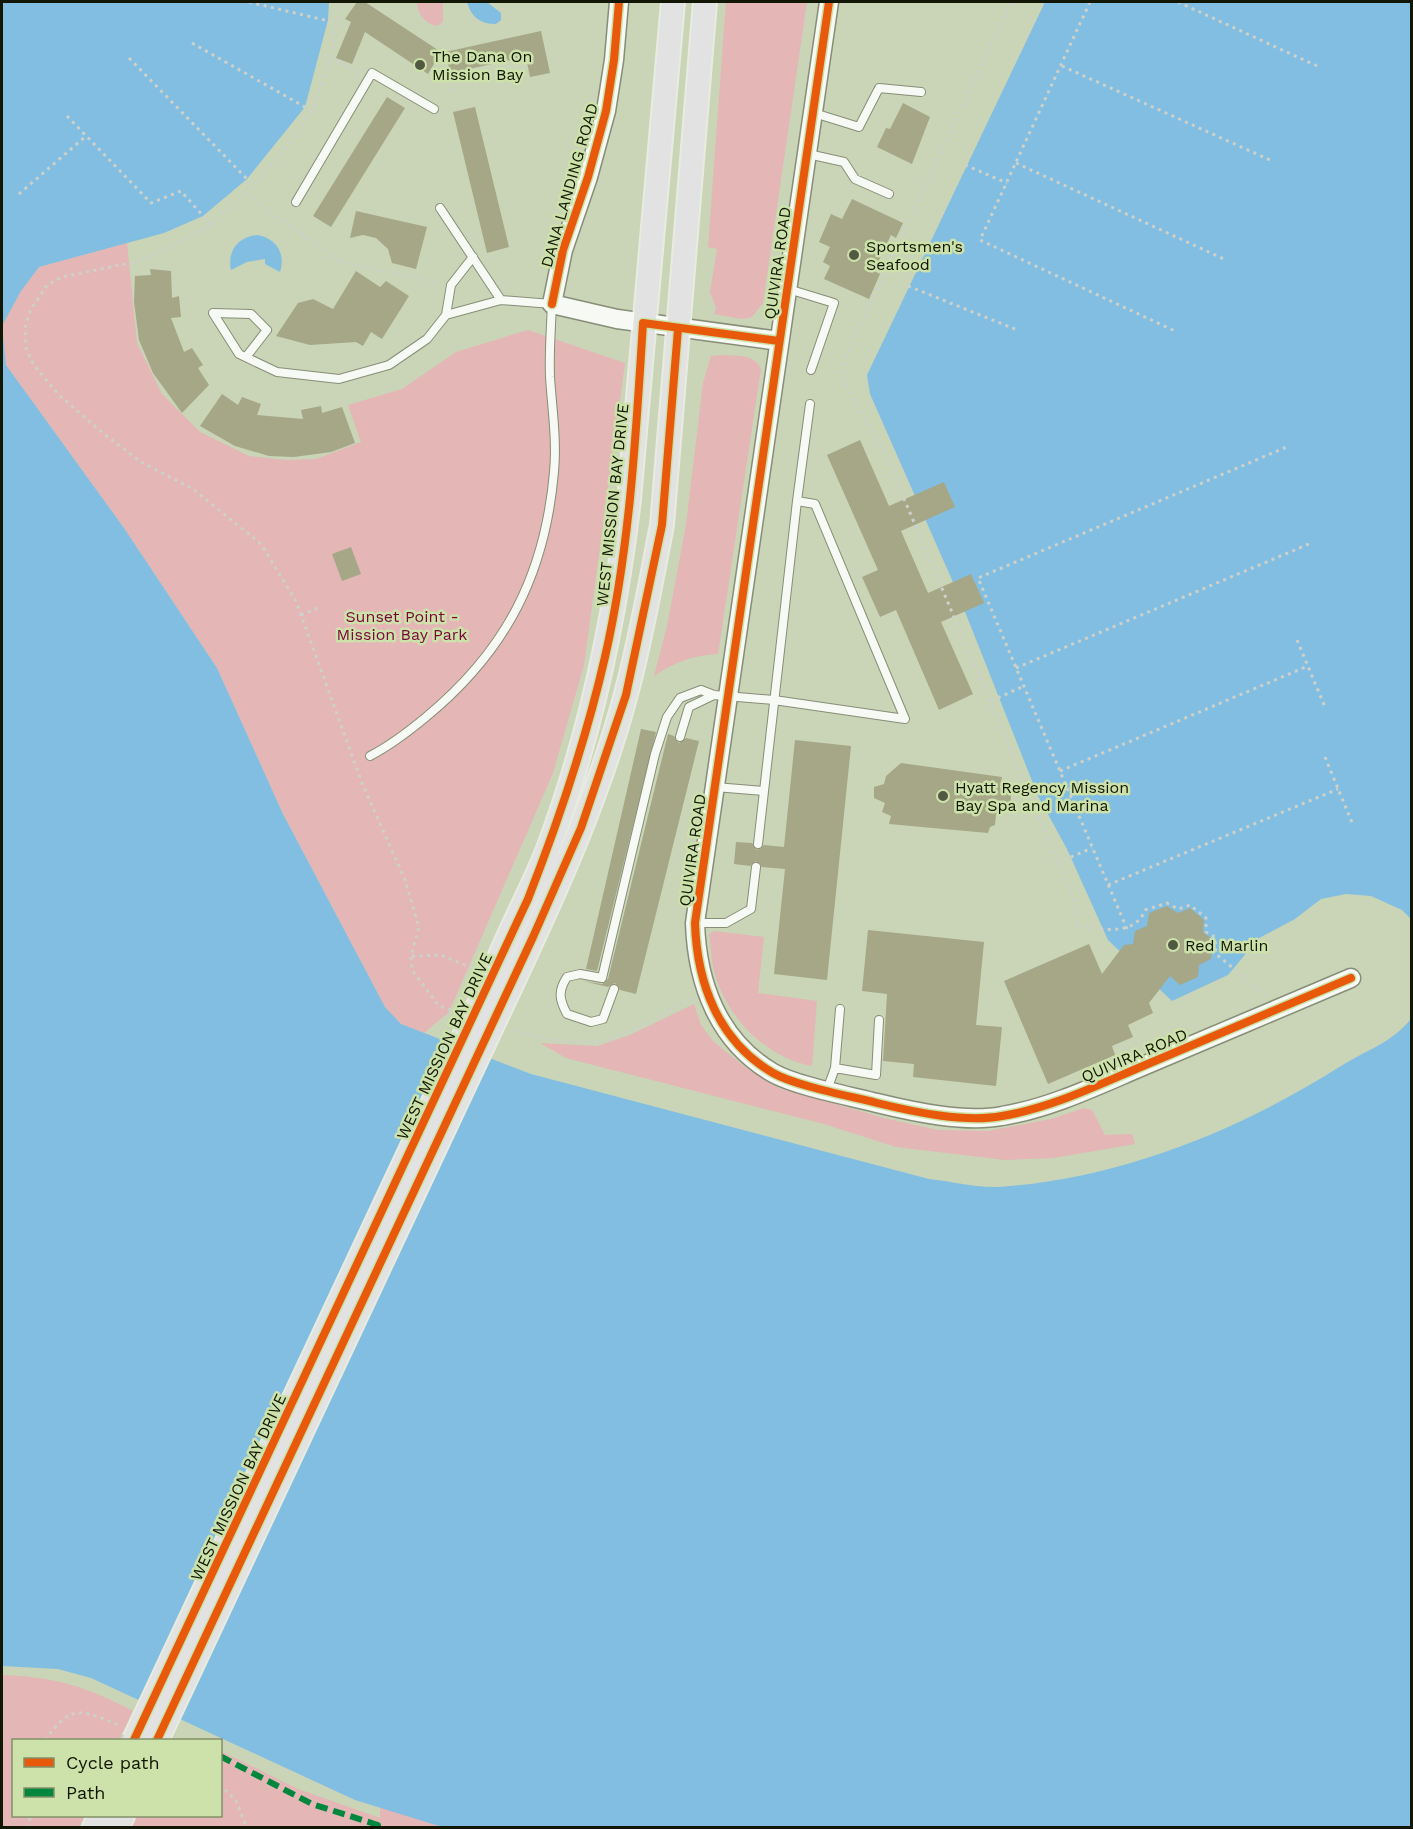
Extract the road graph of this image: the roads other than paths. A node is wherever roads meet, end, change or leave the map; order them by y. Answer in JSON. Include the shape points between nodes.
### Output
{"nodes":[{"id":1,"x":619,"y":2,"type":"edge"},
{"id":2,"x":673,"y":2,"type":"edge"},
{"id":3,"x":705,"y":2,"type":"edge"},
{"id":4,"x":830,"y":2,"type":"edge"},
{"id":5,"x":921,"y":92,"type":"dead end"},
{"id":6,"x":434,"y":108,"type":"dead end"},
{"id":7,"x":813,"y":112,"type":"junction"},
{"id":8,"x":807,"y":154,"type":"junction"},
{"id":9,"x":889,"y":194,"type":"dead end"},
{"id":10,"x":296,"y":202,"type":"dead end"},
{"id":11,"x":440,"y":208,"type":"dead end"},
{"id":12,"x":473,"y":257,"type":"junction"},
{"id":13,"x":787,"y":288,"type":"junction"},
{"id":14,"x":501,"y":300,"type":"junction"},
{"id":15,"x":552,"y":304,"type":"junction"},
{"id":16,"x":446,"y":315,"type":"junction"},
{"id":17,"x":643,"y":323,"type":"junction"},
{"id":18,"x":678,"y":329,"type":"junction"},
{"id":19,"x":779,"y":341,"type":"junction"},
{"id":20,"x":246,"y":357,"type":"junction"},
{"id":21,"x":811,"y":370,"type":"dead end"},
{"id":22,"x":810,"y":404,"type":"dead end"},
{"id":23,"x":797,"y":501,"type":"junction"},
{"id":24,"x":721,"y":696,"type":"junction"},
{"id":25,"x":774,"y":700,"type":"junction"},
{"id":26,"x":680,"y":737,"type":"dead end"},
{"id":27,"x":370,"y":756,"type":"dead end"},
{"id":28,"x":715,"y":787,"type":"junction"},
{"id":29,"x":765,"y":791,"type":"junction"},
{"id":30,"x":758,"y":844,"type":"dead end"},
{"id":31,"x":756,"y":867,"type":"dead end"},
{"id":32,"x":695,"y":923,"type":"junction"},
{"id":33,"x":493,"y":978,"type":"junction"},
{"id":34,"x":1352,"y":978,"type":"dead end"},
{"id":35,"x":614,"y":989,"type":"dead end"},
{"id":36,"x":840,"y":1009,"type":"dead end"},
{"id":37,"x":879,"y":1020,"type":"dead end"},
{"id":38,"x":835,"y":1068,"type":"junction"},
{"id":39,"x":827,"y":1090,"type":"junction"},
{"id":40,"x":131,"y":1735,"type":"edge"},
{"id":41,"x":157,"y":1739,"type":"edge"}],
"edges":[{"from":1,"to":15,"type":"street","name":"DANA LANDING ROAD","via":[[606,111],[562,250]]},
{"from":2,"to":17,"type":"main road","name":"WEST MISSION BAY DRIVE"},
{"from":3,"to":18,"type":"main road","name":"WEST MISSION BAY DRIVE"},
{"from":4,"to":7,"type":"street","name":"QUIVIRA ROAD"},
{"from":5,"to":7,"type":"lane","via":[[879,88],[859,127]]},
{"from":6,"to":10,"type":"lane","via":[[372,73]]},
{"from":7,"to":8,"type":"street","name":"QUIVIRA ROAD"},
{"from":8,"to":9,"type":"lane","via":[[844,162],[855,179]]},
{"from":8,"to":13,"type":"street","name":"QUIVIRA ROAD"},
{"from":11,"to":12,"type":"lane"},
{"from":12,"to":14,"type":"lane"},
{"from":12,"to":16,"type":"lane","via":[[450,285]]},
{"from":13,"to":19,"type":"street","name":"QUIVIRA ROAD"},
{"from":13,"to":21,"type":"lane","via":[[834,303]]},
{"from":14,"to":15,"type":"lane"},
{"from":14,"to":16,"type":"lane"},
{"from":15,"to":17,"type":"street"},
{"from":15,"to":27,"type":"lane","name":"DANA LANDING ROAD","via":[[549,347],[554,471],[544,537],[526,592],[494,648],[458,691],[391,745]]},
{"from":16,"to":20,"type":"lane","via":[[427,339],[389,365],[339,379],[277,372]]},
{"from":17,"to":18,"type":"street"},
{"from":17,"to":33,"type":"main road","name":"WEST MISSION BAY DRIVE","via":[[624,546],[606,655],[552,838]]},
{"from":18,"to":19,"type":"street"},
{"from":18,"to":33,"type":"main road","name":"WEST MISSION BAY DRIVE","via":[[662,525],[626,695],[581,828]]},
{"from":19,"to":24,"type":"street","name":"QUIVIRA ROAD"},
{"from":20,"to":20,"type":"lane","via":[[239,354],[213,313],[251,314],[267,330]]},
{"from":22,"to":23,"type":"lane"},
{"from":23,"to":25,"type":"lane"},
{"from":23,"to":25,"type":"lane","via":[[815,504],[905,719]]},
{"from":24,"to":25,"type":"lane"},
{"from":24,"to":26,"type":"lane","via":[[689,707]]},
{"from":24,"to":28,"type":"street","name":"QUIVIRA ROAD"},
{"from":24,"to":35,"type":"lane","via":[[701,690],[680,698],[666,717],[602,978],[580,974],[567,977],[560,989],[560,1001],[567,1014],[591,1022],[603,1019]]},
{"from":25,"to":29,"type":"lane"},
{"from":28,"to":29,"type":"lane"},
{"from":28,"to":32,"type":"street","name":"QUIVIRA ROAD"},
{"from":29,"to":30,"type":"lane"},
{"from":31,"to":32,"type":"lane","via":[[752,909],[726,923]]},
{"from":32,"to":39,"type":"street","name":"QUIVIRA ROAD","via":[[696,953],[705,992],[726,1030],[773,1073]]},
{"from":33,"to":40,"type":"main road","name":"WEST MISSION BAY DRIVE","bridge":true},
{"from":33,"to":41,"type":"main road","name":"WEST MISSION BAY DRIVE","bridge":true},
{"from":34,"to":39,"type":"street","name":"QUIVIRA ROAD","via":[[1062,1100],[1001,1117],[928,1115]]},
{"from":36,"to":38,"type":"lane"},
{"from":37,"to":38,"type":"lane","via":[[876,1075]]},
{"from":38,"to":39,"type":"lane"}]}
